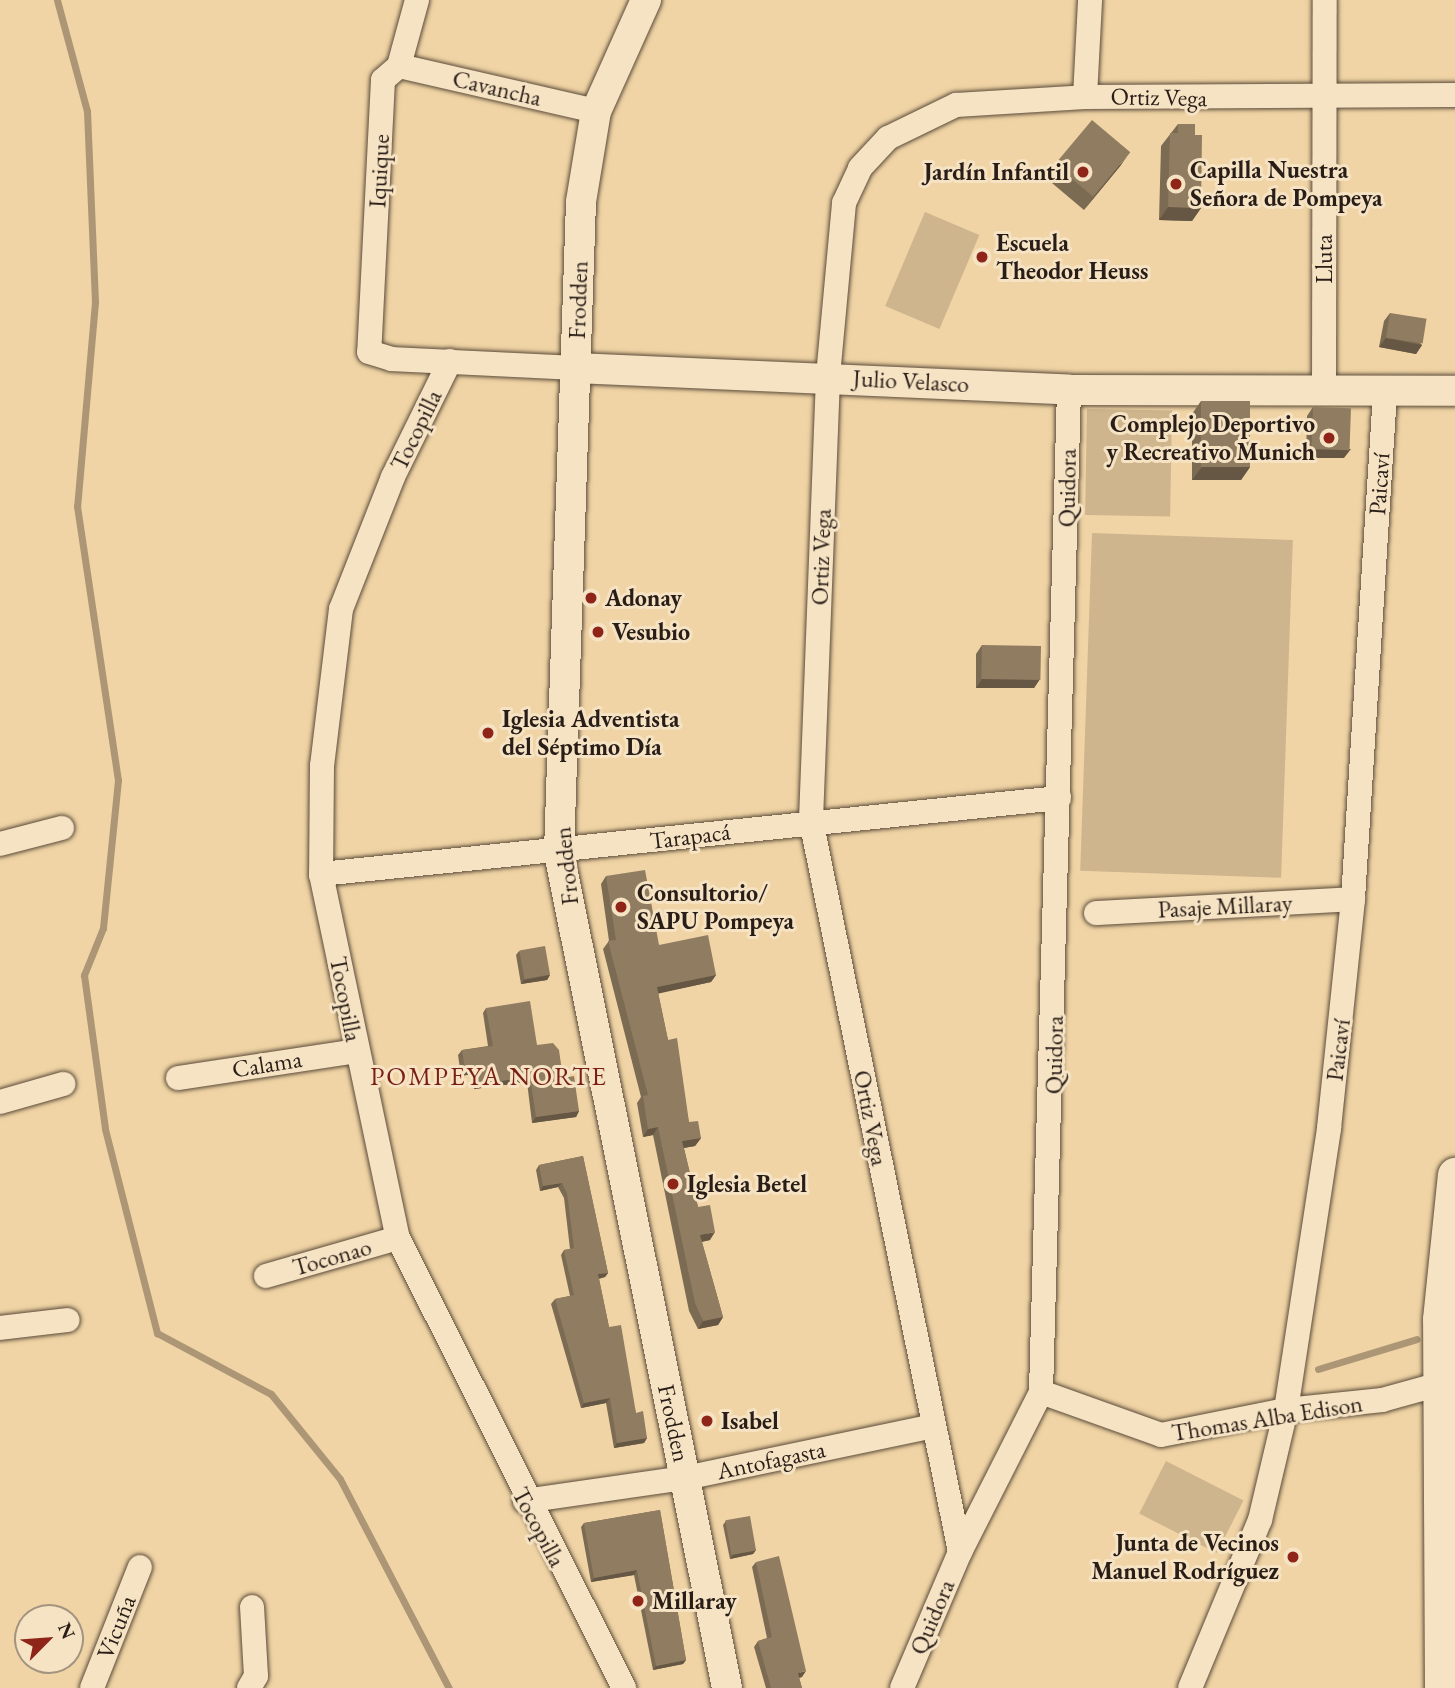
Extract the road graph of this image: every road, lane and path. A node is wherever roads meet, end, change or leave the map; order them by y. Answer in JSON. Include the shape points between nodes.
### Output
{"nodes":[{"id":1,"x":418,"y":0,"type":"edge"},
{"id":2,"x":646,"y":0,"type":"edge"},
{"id":3,"x":1090,"y":0,"type":"edge"},
{"id":4,"x":1325,"y":0,"type":"edge"},
{"id":5,"x":399,"y":66,"type":"junction"},
{"id":6,"x":1455,"y":96,"type":"edge"},
{"id":7,"x":1085,"y":97,"type":"junction"},
{"id":8,"x":1324,"y":99,"type":"junction"},
{"id":9,"x":596,"y":111,"type":"junction"},
{"id":10,"x":369,"y":352,"type":"joint"},
{"id":11,"x":450,"y":361,"type":"junction"},
{"id":12,"x":575,"y":368,"type":"junction"},
{"id":13,"x":828,"y":376,"type":"junction"},
{"id":14,"x":1069,"y":390,"type":"junction"},
{"id":15,"x":1455,"y":391,"type":"edge"},
{"id":16,"x":1324,"y":392,"type":"junction"},
{"id":17,"x":1384,"y":393,"type":"junction"},
{"id":18,"x":1059,"y":798,"type":"junction"},
{"id":19,"x":811,"y":820,"type":"junction"},
{"id":20,"x":62,"y":828,"type":"dead end"},
{"id":21,"x":0,"y":844,"type":"edge"},
{"id":22,"x":559,"y":853,"type":"junction"},
{"id":23,"x":321,"y":874,"type":"junction"},
{"id":24,"x":1353,"y":899,"type":"junction"},
{"id":25,"x":1096,"y":913,"type":"dead end"},
{"id":26,"x":356,"y":1051,"type":"junction"},
{"id":27,"x":178,"y":1078,"type":"dead end"},
{"id":28,"x":63,"y":1084,"type":"dead end"},
{"id":29,"x":0,"y":1102,"type":"edge"},
{"id":30,"x":1455,"y":1175,"type":"edge"},
{"id":31,"x":398,"y":1238,"type":"junction"},
{"id":32,"x":266,"y":1276,"type":"dead end"},
{"id":33,"x":68,"y":1320,"type":"dead end"},
{"id":34,"x":0,"y":1328,"type":"edge"},
{"id":35,"x":1448,"y":1382,"type":"edge"},
{"id":36,"x":1041,"y":1392,"type":"junction"},
{"id":37,"x":1286,"y":1410,"type":"junction"},
{"id":38,"x":933,"y":1426,"type":"junction"},
{"id":39,"x":685,"y":1478,"type":"junction"},
{"id":40,"x":525,"y":1501,"type":"junction"},
{"id":41,"x":960,"y":1552,"type":"junction"},
{"id":42,"x":140,"y":1567,"type":"dead end"},
{"id":43,"x":252,"y":1607,"type":"dead end"},
{"id":44,"x":92,"y":1688,"type":"edge"},
{"id":45,"x":249,"y":1688,"type":"edge"},
{"id":46,"x":624,"y":1688,"type":"edge"},
{"id":47,"x":727,"y":1688,"type":"edge"},
{"id":48,"x":902,"y":1688,"type":"edge"},
{"id":49,"x":1190,"y":1688,"type":"edge"},
{"id":50,"x":1442,"y":1688,"type":"edge"}],
"edges":[{"from":1,"to":5,"type":"street","name":"Iquique"},
{"from":2,"to":9,"type":"street","name":"Frodden"},
{"from":3,"to":7,"type":"street"},
{"from":4,"to":8,"type":"street","name":"Lluta"},
{"from":5,"to":9,"type":"street","name":"Cavancha"},
{"from":5,"to":10,"type":"street","name":"Iquique","via":[[383,80]]},
{"from":6,"to":8,"type":"street","name":"Ortiz Vega"},
{"from":7,"to":8,"type":"street","name":"Ortiz Vega"},
{"from":7,"to":13,"type":"street","name":"Ortiz Vega","via":[[956,105],[888,138],[860,168],[844,203]]},
{"from":8,"to":16,"type":"street","name":"Lluta"},
{"from":9,"to":12,"type":"street","name":"Frodden","via":[[581,202]]},
{"from":10,"to":11,"type":"street","name":"Julio Velasco"},
{"from":11,"to":12,"type":"street","name":"Julio Velasco"},
{"from":11,"to":23,"type":"street","name":"Tocopilla","via":[[393,477],[341,609],[322,765]]},
{"from":12,"to":13,"type":"street","name":"Julio Velasco"},
{"from":12,"to":22,"type":"street","name":"Frodden"},
{"from":13,"to":14,"type":"street","name":"Julio Velasco"},
{"from":13,"to":19,"type":"street","name":"Ortiz Vega"},
{"from":14,"to":16,"type":"street","name":"Julio Velasco"},
{"from":14,"to":18,"type":"street","name":"Quidora"},
{"from":15,"to":17,"type":"street","name":"Julio Velasco"},
{"from":16,"to":17,"type":"street","name":"Julio Velasco"},
{"from":17,"to":24,"type":"street","name":"Paicaví"},
{"from":18,"to":19,"type":"street","name":"Tarapacá"},
{"from":18,"to":36,"type":"street","name":"Quidora"},
{"from":19,"to":22,"type":"street","name":"Tarapacá"},
{"from":19,"to":38,"type":"street","name":"Ortiz Vega"},
{"from":20,"to":21,"type":"street"},
{"from":22,"to":23,"type":"street","name":"Tarapacá"},
{"from":22,"to":39,"type":"street","name":"Frodden"},
{"from":23,"to":26,"type":"street","name":"Tocopilla"},
{"from":24,"to":25,"type":"street","name":"Pasaje Millaray"},
{"from":24,"to":37,"type":"street","name":"Paicaví","via":[[1329,1128]]},
{"from":26,"to":27,"type":"street","name":"Calama"},
{"from":26,"to":31,"type":"street","name":"Tocopilla"},
{"from":28,"to":29,"type":"street"},
{"from":30,"to":35,"type":"main road","via":[[1445,1243]]},
{"from":31,"to":32,"type":"street","name":"Toconao"},
{"from":31,"to":40,"type":"street","name":"Tocopilla"},
{"from":33,"to":34,"type":"street"},
{"from":35,"to":37,"type":"street","name":"Thomas Alba Edison","via":[[1382,1400]]},
{"from":35,"to":50,"type":"main road"},
{"from":36,"to":37,"type":"street","name":"Thomas Alba Edison","via":[[1161,1436]]},
{"from":36,"to":41,"type":"street","name":"Quidora"},
{"from":37,"to":49,"type":"street","name":"Paicaví","via":[[1260,1520]]},
{"from":38,"to":39,"type":"street","name":"Antofagasta"},
{"from":38,"to":41,"type":"street","name":"Ortiz Vega"},
{"from":39,"to":40,"type":"street","name":"Antofagasta"},
{"from":39,"to":47,"type":"street","name":"Frodden"},
{"from":40,"to":46,"type":"street","name":"Tocopilla"},
{"from":41,"to":48,"type":"street","name":"Quidora"},
{"from":42,"to":44,"type":"street","name":"Vicuña"},
{"from":43,"to":45,"type":"street","via":[[256,1676]]}]}
